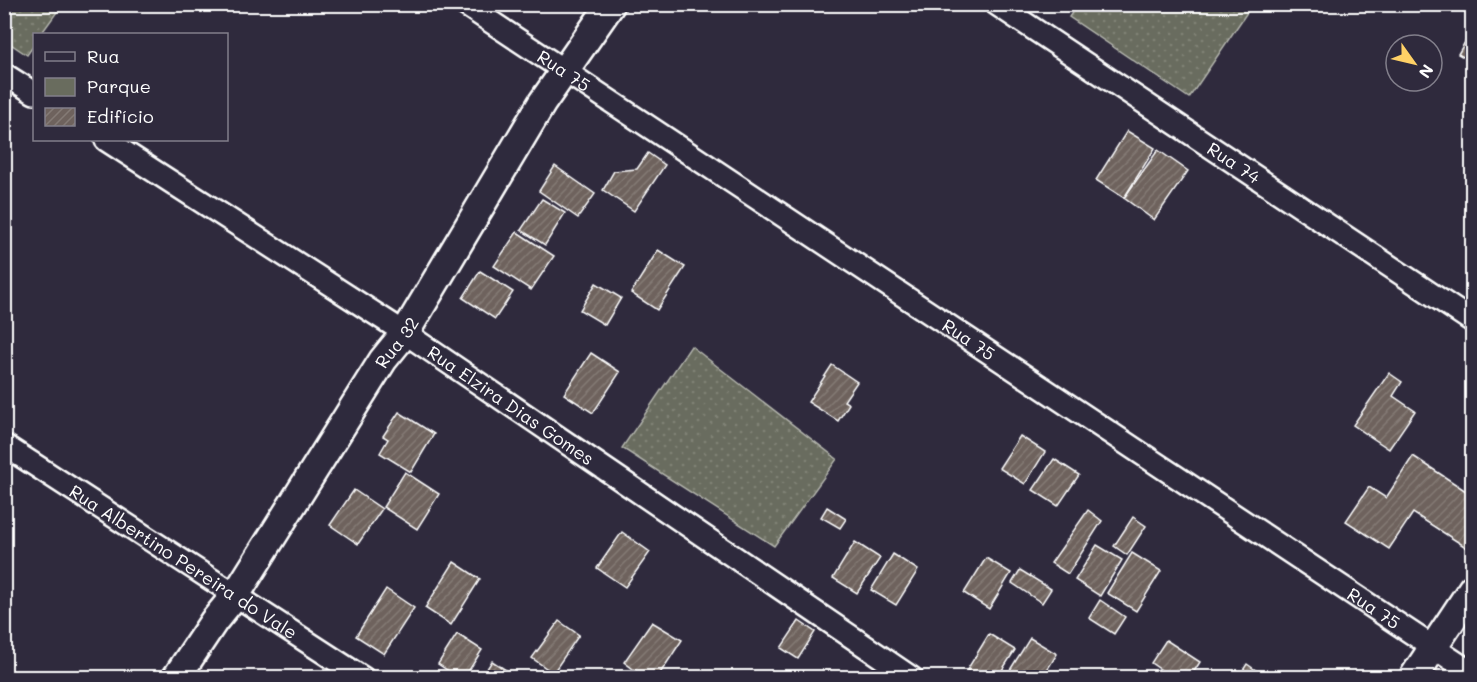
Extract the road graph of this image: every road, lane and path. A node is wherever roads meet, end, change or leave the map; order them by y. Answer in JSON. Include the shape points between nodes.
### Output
{"nodes":[{"id":1,"x":464,"y":4,"type":"edge"},
{"id":2,"x":611,"y":4,"type":"edge"},
{"id":3,"x":996,"y":4,"type":"edge"},
{"id":4,"x":565,"y":71,"type":"junction"},
{"id":5,"x":4,"y":74,"type":"edge"},
{"id":6,"x":33,"y":92,"type":"edge"},
{"id":7,"x":108,"y":141,"type":"edge"},
{"id":8,"x":1473,"y":321,"type":"edge"},
{"id":9,"x":405,"y":333,"type":"junction"},
{"id":10,"x":4,"y":445,"type":"edge"},
{"id":11,"x":1473,"y":589,"type":"edge"},
{"id":12,"x":237,"y":594,"type":"junction"},
{"id":13,"x":1434,"y":646,"type":"junction"},
{"id":14,"x":1473,"y":673,"type":"edge"},
{"id":15,"x":176,"y":678,"type":"edge"},
{"id":16,"x":363,"y":678,"type":"edge"},
{"id":17,"x":912,"y":678,"type":"edge"},
{"id":18,"x":1413,"y":678,"type":"edge"}],
"edges":[{"from":1,"to":4,"type":"street","name":"Rua 75"},
{"from":2,"to":4,"type":"main road","name":"Rua 32"},
{"from":3,"to":8,"type":"street","name":"Rua 74"},
{"from":4,"to":9,"type":"main road","name":"Rua 32"},
{"from":4,"to":13,"type":"street","name":"Rua 75"},
{"from":5,"to":6,"type":"street"},
{"from":7,"to":9,"type":"street","name":"Rua Elzira Dias Gomes"},
{"from":9,"to":12,"type":"main road","name":"Rua 32","via":[[383,360]]},
{"from":9,"to":17,"type":"street","name":"Rua Elzira Dias Gomes"},
{"from":10,"to":12,"type":"street","name":"Rua Albertino Pereira do Vale"},
{"from":11,"to":13,"type":"main road"},
{"from":12,"to":15,"type":"main road","name":"Rua 32"},
{"from":12,"to":16,"type":"street","name":"Rua Albertino Pereira do Vale"},
{"from":13,"to":14,"type":"street","name":"Rua 75"},
{"from":13,"to":18,"type":"main road"}]}
